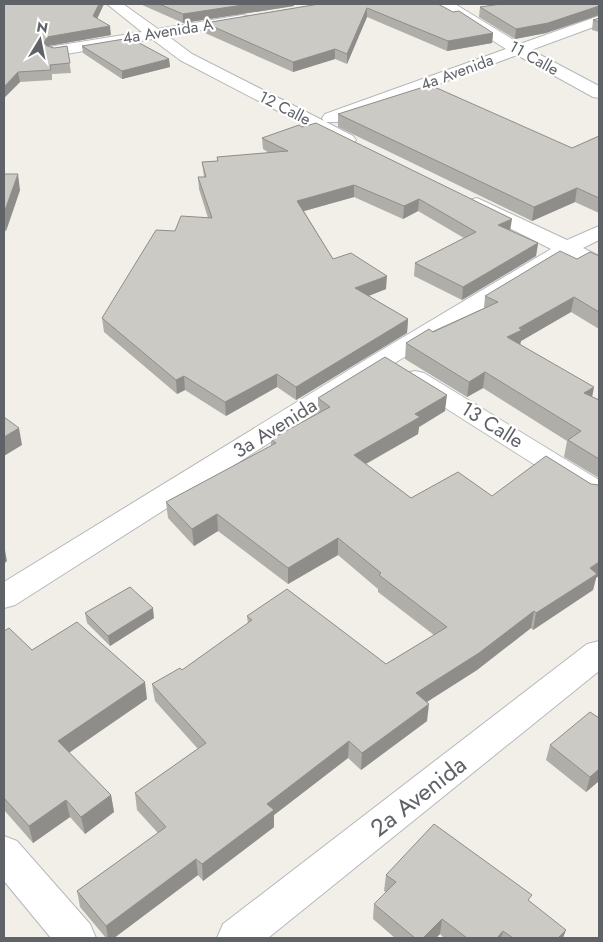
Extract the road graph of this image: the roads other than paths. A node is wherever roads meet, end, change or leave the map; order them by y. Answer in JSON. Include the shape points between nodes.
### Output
{"nodes":[{"id":1,"x":114,"y":4,"type":"edge"},
{"id":2,"x":446,"y":4,"type":"edge"},
{"id":3,"x":261,"y":16,"type":"edge"},
{"id":4,"x":599,"y":20,"type":"edge"},
{"id":5,"x":153,"y":33,"type":"junction"},
{"id":6,"x":519,"y":50,"type":"junction"},
{"id":7,"x":55,"y":51,"type":"edge"},
{"id":8,"x":599,"y":94,"type":"edge"},
{"id":9,"x":314,"y":124,"type":"junction"},
{"id":10,"x":367,"y":149,"type":"edge"},
{"id":11,"x":462,"y":196,"type":"edge"},
{"id":12,"x":599,"y":232,"type":"edge"},
{"id":13,"x":567,"y":248,"type":"junction"},
{"id":14,"x":599,"y":264,"type":"edge"},
{"id":15,"x":384,"y":359,"type":"junction"},
{"id":16,"x":599,"y":492,"type":"edge"},
{"id":17,"x":4,"y":596,"type":"edge"},
{"id":18,"x":599,"y":653,"type":"edge"},
{"id":19,"x":4,"y":853,"type":"edge"},
{"id":20,"x":76,"y":938,"type":"edge"},
{"id":21,"x":237,"y":938,"type":"edge"}],
"edges":[{"from":1,"to":5,"type":"street","name":"12 Calle"},
{"from":2,"to":6,"type":"street","name":"11 Calle"},
{"from":3,"to":5,"type":"street","name":"4a Avenida A"},
{"from":4,"to":6,"type":"street","name":"4a Avenida"},
{"from":5,"to":7,"type":"street","name":"4a Avenida A"},
{"from":5,"to":9,"type":"street","name":"12 Calle","via":[[186,57]]},
{"from":6,"to":8,"type":"street","name":"11 Calle"},
{"from":6,"to":9,"type":"street","name":"4a Avenida"},
{"from":9,"to":10,"type":"street","name":"12 Calle"},
{"from":11,"to":13,"type":"street"},
{"from":12,"to":13,"type":"street","name":"3a Avenida"},
{"from":13,"to":14,"type":"street"},
{"from":13,"to":15,"type":"street","name":"3a Avenida"},
{"from":15,"to":16,"type":"street","name":"13 Calle"},
{"from":15,"to":17,"type":"street","name":"3a Avenida"},
{"from":18,"to":21,"type":"street","name":"2a Avenida"},
{"from":19,"to":20,"type":"street"}]}
